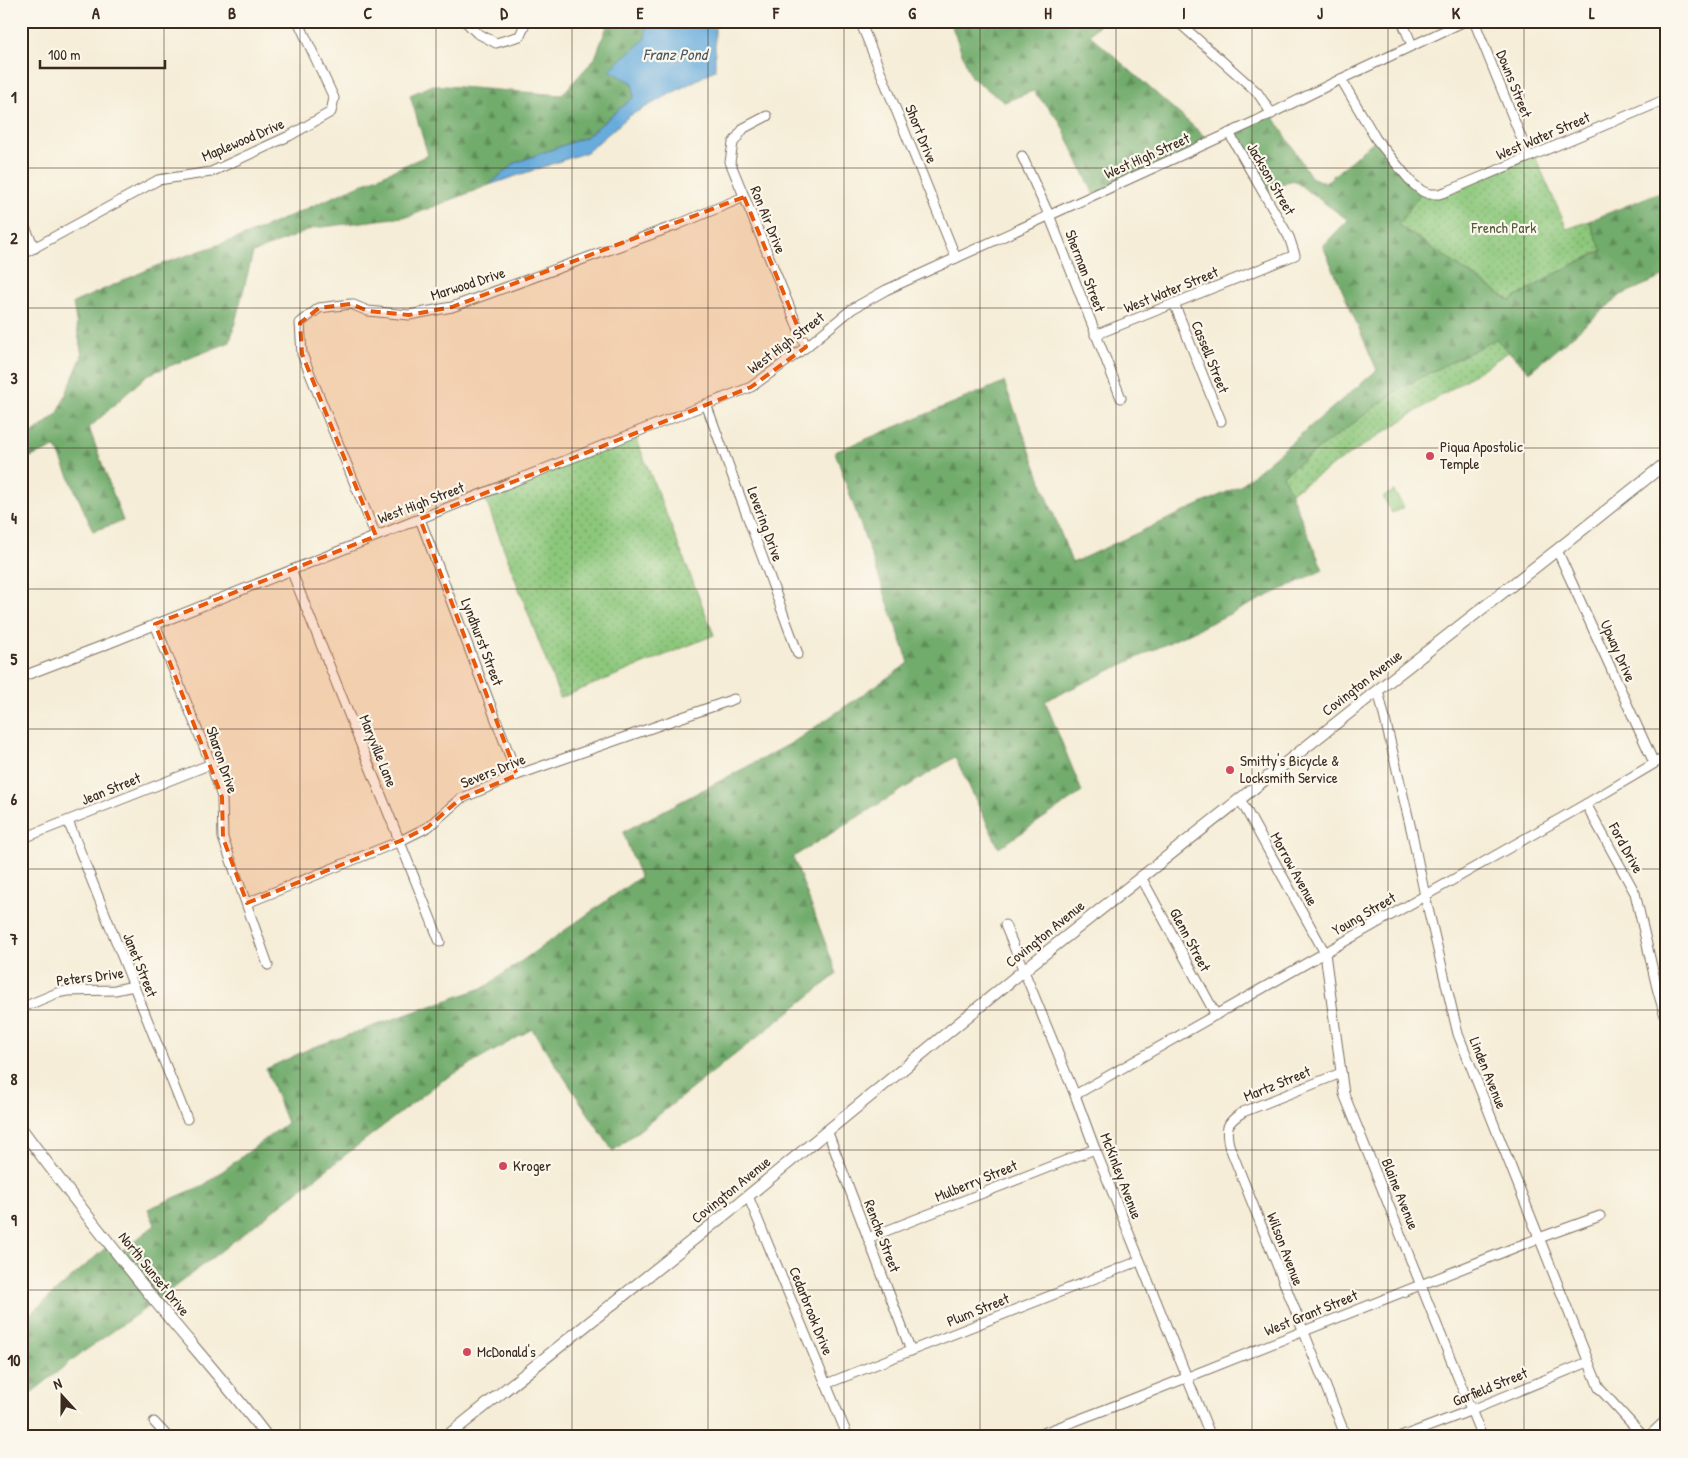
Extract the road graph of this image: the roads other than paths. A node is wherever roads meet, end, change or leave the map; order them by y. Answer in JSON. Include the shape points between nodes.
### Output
{"nodes":[{"id":1,"x":298,"y":21,"type":"edge"},
{"id":2,"x":465,"y":21,"type":"edge"},
{"id":3,"x":526,"y":21,"type":"edge"},
{"id":4,"x":860,"y":21,"type":"edge"},
{"id":5,"x":1177,"y":21,"type":"edge"},
{"id":6,"x":1402,"y":21,"type":"edge"},
{"id":7,"x":1465,"y":21,"type":"edge"},
{"id":8,"x":1474,"y":21,"type":"edge"},
{"id":9,"x":1412,"y":45,"type":"junction"},
{"id":10,"x":1341,"y":79,"type":"junction"},
{"id":11,"x":1667,"y":99,"type":"edge"},
{"id":12,"x":1272,"y":114,"type":"junction"},
{"id":13,"x":767,"y":116,"type":"dead end"},
{"id":14,"x":1230,"y":133,"type":"junction"},
{"id":15,"x":1022,"y":156,"type":"dead end"},
{"id":16,"x":1529,"y":156,"type":"junction"},
{"id":17,"x":744,"y":197,"type":"junction"},
{"id":18,"x":1049,"y":216,"type":"junction"},
{"id":19,"x":21,"y":220,"type":"edge"},
{"id":20,"x":1289,"y":238,"type":"joint"},
{"id":21,"x":35,"y":248,"type":"junction"},
{"id":22,"x":21,"y":255,"type":"edge"},
{"id":23,"x":956,"y":258,"type":"junction"},
{"id":24,"x":1174,"y":303,"type":"junction"},
{"id":25,"x":1095,"y":335,"type":"junction"},
{"id":26,"x":806,"y":347,"type":"junction"},
{"id":27,"x":1121,"y":398,"type":"dead end"},
{"id":28,"x":706,"y":404,"type":"junction"},
{"id":29,"x":1221,"y":421,"type":"dead end"},
{"id":30,"x":1667,"y":462,"type":"edge"},
{"id":31,"x":420,"y":519,"type":"junction"},
{"id":32,"x":376,"y":536,"type":"junction"},
{"id":33,"x":1557,"y":550,"type":"junction"},
{"id":34,"x":290,"y":570,"type":"junction"},
{"id":35,"x":155,"y":624,"type":"junction"},
{"id":36,"x":798,"y":654,"type":"dead end"},
{"id":37,"x":21,"y":677,"type":"edge"},
{"id":38,"x":1378,"y":690,"type":"junction"},
{"id":39,"x":734,"y":699,"type":"dead end"},
{"id":40,"x":1667,"y":756,"type":"edge"},
{"id":41,"x":1654,"y":763,"type":"junction"},
{"id":42,"x":211,"y":764,"type":"junction"},
{"id":43,"x":517,"y":775,"type":"junction"},
{"id":44,"x":1240,"y":799,"type":"junction"},
{"id":45,"x":1586,"y":804,"type":"junction"},
{"id":46,"x":68,"y":821,"type":"junction"},
{"id":47,"x":21,"y":839,"type":"edge"},
{"id":48,"x":400,"y":841,"type":"junction"},
{"id":49,"x":1141,"y":877,"type":"junction"},
{"id":50,"x":1424,"y":896,"type":"junction"},
{"id":51,"x":247,"y":903,"type":"junction"},
{"id":52,"x":1005,"y":925,"type":"dead end"},
{"id":53,"x":440,"y":942,"type":"dead end"},
{"id":54,"x":1325,"y":953,"type":"junction"},
{"id":55,"x":268,"y":965,"type":"dead end"},
{"id":56,"x":1024,"y":970,"type":"junction"},
{"id":57,"x":134,"y":986,"type":"junction"},
{"id":58,"x":21,"y":1008,"type":"edge"},
{"id":59,"x":1216,"y":1015,"type":"junction"},
{"id":60,"x":1667,"y":1023,"type":"edge"},
{"id":61,"x":1340,"y":1073,"type":"junction"},
{"id":62,"x":1075,"y":1095,"type":"junction"},
{"id":63,"x":187,"y":1119,"type":"dead end"},
{"id":64,"x":1228,"y":1125,"type":"joint"},
{"id":65,"x":21,"y":1128,"type":"edge"},
{"id":66,"x":827,"y":1130,"type":"junction"},
{"id":67,"x":1095,"y":1149,"type":"junction"},
{"id":68,"x":748,"y":1196,"type":"junction"},
{"id":69,"x":1600,"y":1216,"type":"dead end"},
{"id":70,"x":868,"y":1238,"type":"junction"},
{"id":71,"x":1539,"y":1238,"type":"junction"},
{"id":72,"x":1140,"y":1261,"type":"junction"},
{"id":73,"x":1421,"y":1285,"type":"junction"},
{"id":74,"x":1303,"y":1331,"type":"junction"},
{"id":75,"x":911,"y":1351,"type":"junction"},
{"id":76,"x":1588,"y":1362,"type":"junction"},
{"id":77,"x":1187,"y":1378,"type":"junction"},
{"id":78,"x":826,"y":1384,"type":"junction"},
{"id":79,"x":1472,"y":1410,"type":"junction"},
{"id":80,"x":1667,"y":1419,"type":"edge"},
{"id":81,"x":154,"y":1422,"type":"dead end"},
{"id":82,"x":168,"y":1437,"type":"edge"},
{"id":83,"x":267,"y":1437,"type":"edge"},
{"id":84,"x":446,"y":1437,"type":"edge"},
{"id":85,"x":848,"y":1437,"type":"edge"},
{"id":86,"x":1033,"y":1437,"type":"edge"},
{"id":87,"x":1210,"y":1437,"type":"edge"},
{"id":88,"x":1346,"y":1437,"type":"edge"},
{"id":89,"x":1401,"y":1437,"type":"edge"},
{"id":90,"x":1482,"y":1437,"type":"edge"},
{"id":91,"x":1644,"y":1437,"type":"edge"},
{"id":92,"x":1648,"y":1437,"type":"edge"}],
"edges":[{"from":1,"to":21,"type":"street","name":"Maplewood Drive","via":[[334,98],[331,112],[289,136],[211,172],[158,180]]},
{"from":2,"to":3,"type":"street","via":[[477,33],[496,43],[520,36]]},
{"from":4,"to":23,"type":"street","name":"Short Drive"},
{"from":5,"to":12,"type":"street","via":[[1257,92]]},
{"from":6,"to":9,"type":"street"},
{"from":7,"to":9,"type":"street","name":"West High Street"},
{"from":8,"to":16,"type":"street","name":"Downs Street"},
{"from":9,"to":10,"type":"street","name":"West High Street"},
{"from":10,"to":12,"type":"street","name":"West High Street"},
{"from":10,"to":16,"type":"street","name":"West Water Street","via":[[1376,139],[1412,183],[1429,194],[1439,194]]},
{"from":11,"to":16,"type":"street","name":"West Water Street"},
{"from":12,"to":14,"type":"street","name":"West High Street"},
{"from":13,"to":17,"type":"street","name":"Ron Air Drive","via":[[744,128],[733,143],[730,162]]},
{"from":14,"to":18,"type":"street","name":"West High Street"},
{"from":14,"to":20,"type":"street","name":"Jackson Street"},
{"from":15,"to":18,"type":"street","name":"Sherman Street"},
{"from":17,"to":26,"type":"street","name":"Ron Air Drive"},
{"from":17,"to":32,"type":"street","name":"Marwood Drive","via":[[677,225],[452,307],[409,315],[368,311],[351,304],[319,308],[300,324],[302,354]]},
{"from":18,"to":23,"type":"street","name":"West High Street"},
{"from":18,"to":25,"type":"street","name":"Sherman Street"},
{"from":19,"to":21,"type":"street"},
{"from":20,"to":24,"type":"street","name":"West Water Street","via":[[1295,255]]},
{"from":21,"to":22,"type":"street","name":"Maplewood Drive"},
{"from":23,"to":26,"type":"street","name":"West High Street","via":[[852,309]]},
{"from":24,"to":25,"type":"street","name":"West Water Street"},
{"from":24,"to":29,"type":"street","name":"Cassell Street"},
{"from":25,"to":27,"type":"street","name":"Sherman Street"},
{"from":26,"to":28,"type":"street","name":"West High Street","via":[[752,387]]},
{"from":28,"to":31,"type":"street","name":"West High Street"},
{"from":28,"to":36,"type":"street","name":"Levering Drive"},
{"from":30,"to":33,"type":"main road","name":"Covington Avenue"},
{"from":31,"to":32,"type":"street","name":"West High Street"},
{"from":31,"to":43,"type":"street","name":"Lyndhurst Street"},
{"from":32,"to":34,"type":"street","name":"West High Street"},
{"from":33,"to":38,"type":"main road","name":"Covington Avenue"},
{"from":33,"to":41,"type":"street","name":"Upway Drive"},
{"from":34,"to":35,"type":"street","name":"West High Street"},
{"from":34,"to":48,"type":"street","name":"Maryville Lane"},
{"from":35,"to":37,"type":"street","name":"West High Street"},
{"from":35,"to":42,"type":"street","name":"Sharon Drive"},
{"from":38,"to":44,"type":"main road","name":"Covington Avenue"},
{"from":38,"to":50,"type":"street","name":"Linden Avenue"},
{"from":39,"to":43,"type":"street","name":"Severs Drive"},
{"from":40,"to":41,"type":"street","name":"Young Street"},
{"from":41,"to":45,"type":"street","name":"Young Street"},
{"from":42,"to":46,"type":"street","name":"Jean Street"},
{"from":42,"to":51,"type":"street","name":"Sharon Drive","via":[[222,797],[223,838]]},
{"from":43,"to":48,"type":"street","name":"Severs Drive","via":[[460,799],[428,827]]},
{"from":44,"to":49,"type":"main road","name":"Covington Avenue"},
{"from":44,"to":54,"type":"street","name":"Morrow Avenue"},
{"from":45,"to":50,"type":"street","name":"Young Street"},
{"from":45,"to":60,"type":"street","name":"Ford Drive","via":[[1635,893]]},
{"from":46,"to":47,"type":"street","name":"Jean Street"},
{"from":46,"to":57,"type":"street","name":"Janet Street"},
{"from":48,"to":51,"type":"street","name":"Severs Drive"},
{"from":48,"to":53,"type":"street","name":"Maryville Lane"},
{"from":49,"to":56,"type":"main road","name":"Covington Avenue"},
{"from":49,"to":59,"type":"street","name":"Glenn Street"},
{"from":50,"to":54,"type":"street","name":"Young Street"},
{"from":50,"to":71,"type":"street","name":"Linden Avenue","via":[[1458,1034]]},
{"from":51,"to":55,"type":"street","name":"Sharon Drive"},
{"from":52,"to":56,"type":"street","name":"McKinley Avenue"},
{"from":54,"to":59,"type":"street","name":"Young Street"},
{"from":54,"to":61,"type":"street","name":"Blaine Avenue"},
{"from":56,"to":62,"type":"street","name":"McKinley Avenue"},
{"from":56,"to":66,"type":"main road","name":"Covington Avenue"},
{"from":57,"to":58,"type":"street","name":"Peters Drive","via":[[115,990],[67,991]]},
{"from":57,"to":63,"type":"street","name":"Janet Street"},
{"from":59,"to":62,"type":"street","name":"Young Street"},
{"from":61,"to":64,"type":"street","name":"Martz Street","via":[[1243,1112]]},
{"from":61,"to":73,"type":"street","name":"Blaine Avenue","via":[[1344,1094]]},
{"from":62,"to":67,"type":"street","name":"McKinley Avenue"},
{"from":64,"to":74,"type":"street","name":"Wilson Avenue","via":[[1229,1145]]},
{"from":65,"to":83,"type":"main road","name":"North Sunset Drive","via":[[110,1244]]},
{"from":66,"to":68,"type":"main road","name":"Covington Avenue"},
{"from":66,"to":70,"type":"street","name":"Renche Street"},
{"from":67,"to":70,"type":"street","name":"Mulberry Street"},
{"from":67,"to":72,"type":"street","name":"McKinley Avenue"},
{"from":68,"to":78,"type":"street","name":"Cedarbrook Drive"},
{"from":68,"to":84,"type":"main road","name":"Covington Avenue"},
{"from":69,"to":71,"type":"street","name":"West Grant Street"},
{"from":70,"to":75,"type":"street","name":"Renche Street"},
{"from":71,"to":73,"type":"street","name":"West Grant Street"},
{"from":71,"to":76,"type":"street","name":"Linden Avenue"},
{"from":72,"to":75,"type":"street","name":"Plum Street"},
{"from":72,"to":77,"type":"street","name":"McKinley Avenue"},
{"from":73,"to":74,"type":"street","name":"West Grant Street"},
{"from":73,"to":79,"type":"street","name":"Blaine Avenue"},
{"from":74,"to":77,"type":"street","name":"West Grant Street"},
{"from":74,"to":88,"type":"street","name":"Wilson Avenue"},
{"from":75,"to":78,"type":"street","name":"Plum Street"},
{"from":76,"to":79,"type":"street","name":"Garfield Street"},
{"from":76,"to":91,"type":"street","name":"Linden Avenue","via":[[1599,1388]]},
{"from":77,"to":86,"type":"street","name":"West Grant Street"},
{"from":77,"to":87,"type":"street","name":"McKinley Avenue"},
{"from":78,"to":85,"type":"street","name":"Cedarbrook Drive"},
{"from":79,"to":89,"type":"street","name":"Garfield Street"},
{"from":79,"to":90,"type":"street","name":"Blaine Avenue"},
{"from":80,"to":92,"type":"street"},
{"from":81,"to":82,"type":"street"}]}
